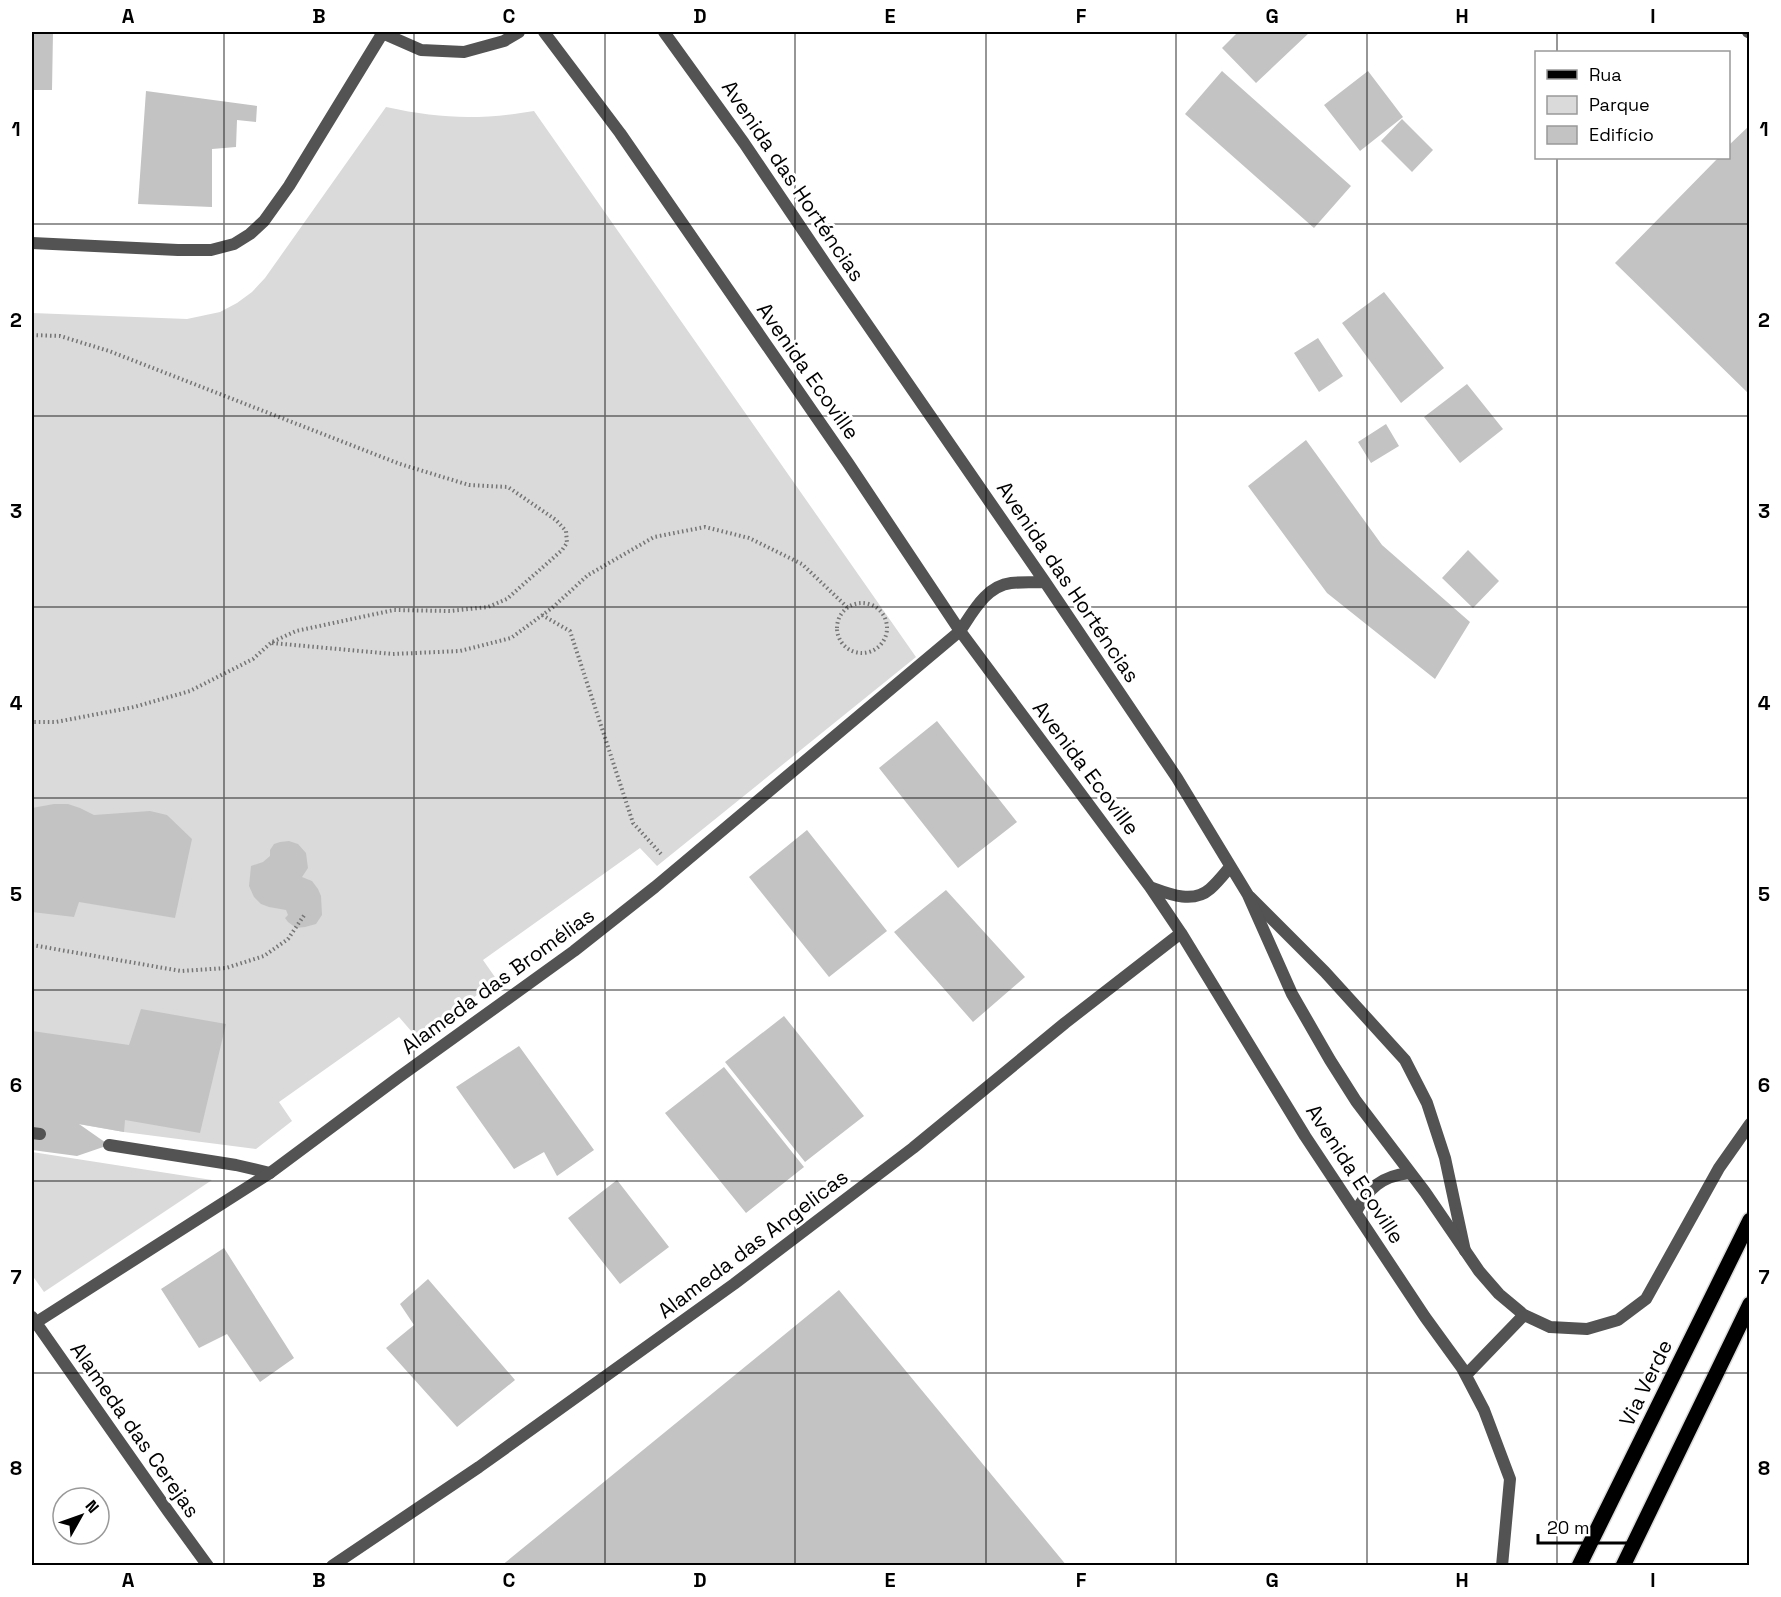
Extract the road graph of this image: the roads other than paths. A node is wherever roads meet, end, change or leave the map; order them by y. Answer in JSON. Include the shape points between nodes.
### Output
{"nodes":[{"id":1,"x":519,"y":32,"type":"edge"},
{"id":2,"x":543,"y":32,"type":"edge"},
{"id":3,"x":664,"y":32,"type":"edge"},
{"id":4,"x":381,"y":33,"type":"edge"},
{"id":5,"x":32,"y":243,"type":"edge"},
{"id":6,"x":1045,"y":582,"type":"junction"},
{"id":7,"x":960,"y":632,"type":"junction"},
{"id":8,"x":1230,"y":867,"type":"junction"},
{"id":9,"x":1150,"y":887,"type":"junction"},
{"id":10,"x":1248,"y":895,"type":"junction"},
{"id":11,"x":1181,"y":933,"type":"junction"},
{"id":12,"x":1749,"y":1124,"type":"edge"},
{"id":13,"x":109,"y":1145,"type":"dead end"},
{"id":14,"x":270,"y":1173,"type":"junction"},
{"id":15,"x":1409,"y":1173,"type":"junction"},
{"id":16,"x":1356,"y":1212,"type":"junction"},
{"id":17,"x":1749,"y":1220,"type":"edge"},
{"id":18,"x":1465,"y":1252,"type":"junction"},
{"id":19,"x":1749,"y":1304,"type":"edge"},
{"id":20,"x":1524,"y":1315,"type":"junction"},
{"id":21,"x":33,"y":1322,"type":"edge"},
{"id":22,"x":1466,"y":1375,"type":"junction"},
{"id":23,"x":208,"y":1566,"type":"edge"},
{"id":24,"x":332,"y":1566,"type":"edge"},
{"id":25,"x":1502,"y":1566,"type":"edge"},
{"id":26,"x":1579,"y":1566,"type":"edge"},
{"id":27,"x":1623,"y":1566,"type":"edge"}],
"edges":[{"from":1,"to":4,"type":"street","via":[[504,41],[464,52],[421,50]]},
{"from":2,"to":7,"type":"street","name":"Avenida Ecoville","via":[[620,133]]},
{"from":3,"to":6,"type":"street","name":"Avenida das Horténcias"},
{"from":4,"to":5,"type":"street","via":[[264,221],[234,244],[200,250]]},
{"from":6,"to":7,"type":"street","name":"Alameda das Bromélias","via":[[1009,583],[991,590]]},
{"from":6,"to":8,"type":"street","name":"Avenida das Horténcias","via":[[1177,778]]},
{"from":7,"to":9,"type":"street","name":"Avenida Ecoville"},
{"from":7,"to":14,"type":"street","name":"Alameda das Bromélias","via":[[676,871],[574,951]]},
{"from":8,"to":9,"type":"street","via":[[1210,889],[1197,896],[1175,896]]},
{"from":8,"to":10,"type":"street","name":"Avenida das Horténcias"},
{"from":9,"to":11,"type":"street","name":"Avenida Ecoville"},
{"from":10,"to":15,"type":"street","name":"Avenida das Horténcias","via":[[1292,994],[1330,1060]]},
{"from":10,"to":18,"type":"street","via":[[1326,972],[1405,1060],[1427,1103],[1445,1158]]},
{"from":11,"to":16,"type":"street","name":"Avenida Ecoville"},
{"from":11,"to":24,"type":"street","name":"Alameda das Angelicas","via":[[913,1148],[734,1284],[479,1467]]},
{"from":12,"to":20,"type":"street","name":"Avenida das Horténcias","via":[[1719,1168],[1646,1299],[1618,1320],[1587,1329],[1550,1327]]},
{"from":13,"to":14,"type":"street"},
{"from":14,"to":21,"type":"street","name":"Alameda das Bromélias"},
{"from":15,"to":16,"type":"street","via":[[1397,1174],[1375,1186]]},
{"from":15,"to":18,"type":"street","name":"Avenida das Horténcias"},
{"from":16,"to":22,"type":"street","name":"Avenida Ecoville"},
{"from":17,"to":26,"type":"main road","name":"Via Verde"},
{"from":18,"to":20,"type":"street","name":"Avenida das Horténcias","via":[[1499,1294]]},
{"from":19,"to":27,"type":"main road"},
{"from":20,"to":22,"type":"street"},
{"from":21,"to":23,"type":"street","name":"Alameda das Cerejas"},
{"from":22,"to":25,"type":"street","name":"Avenida Ecoville","via":[[1485,1410],[1510,1479]]}]}
